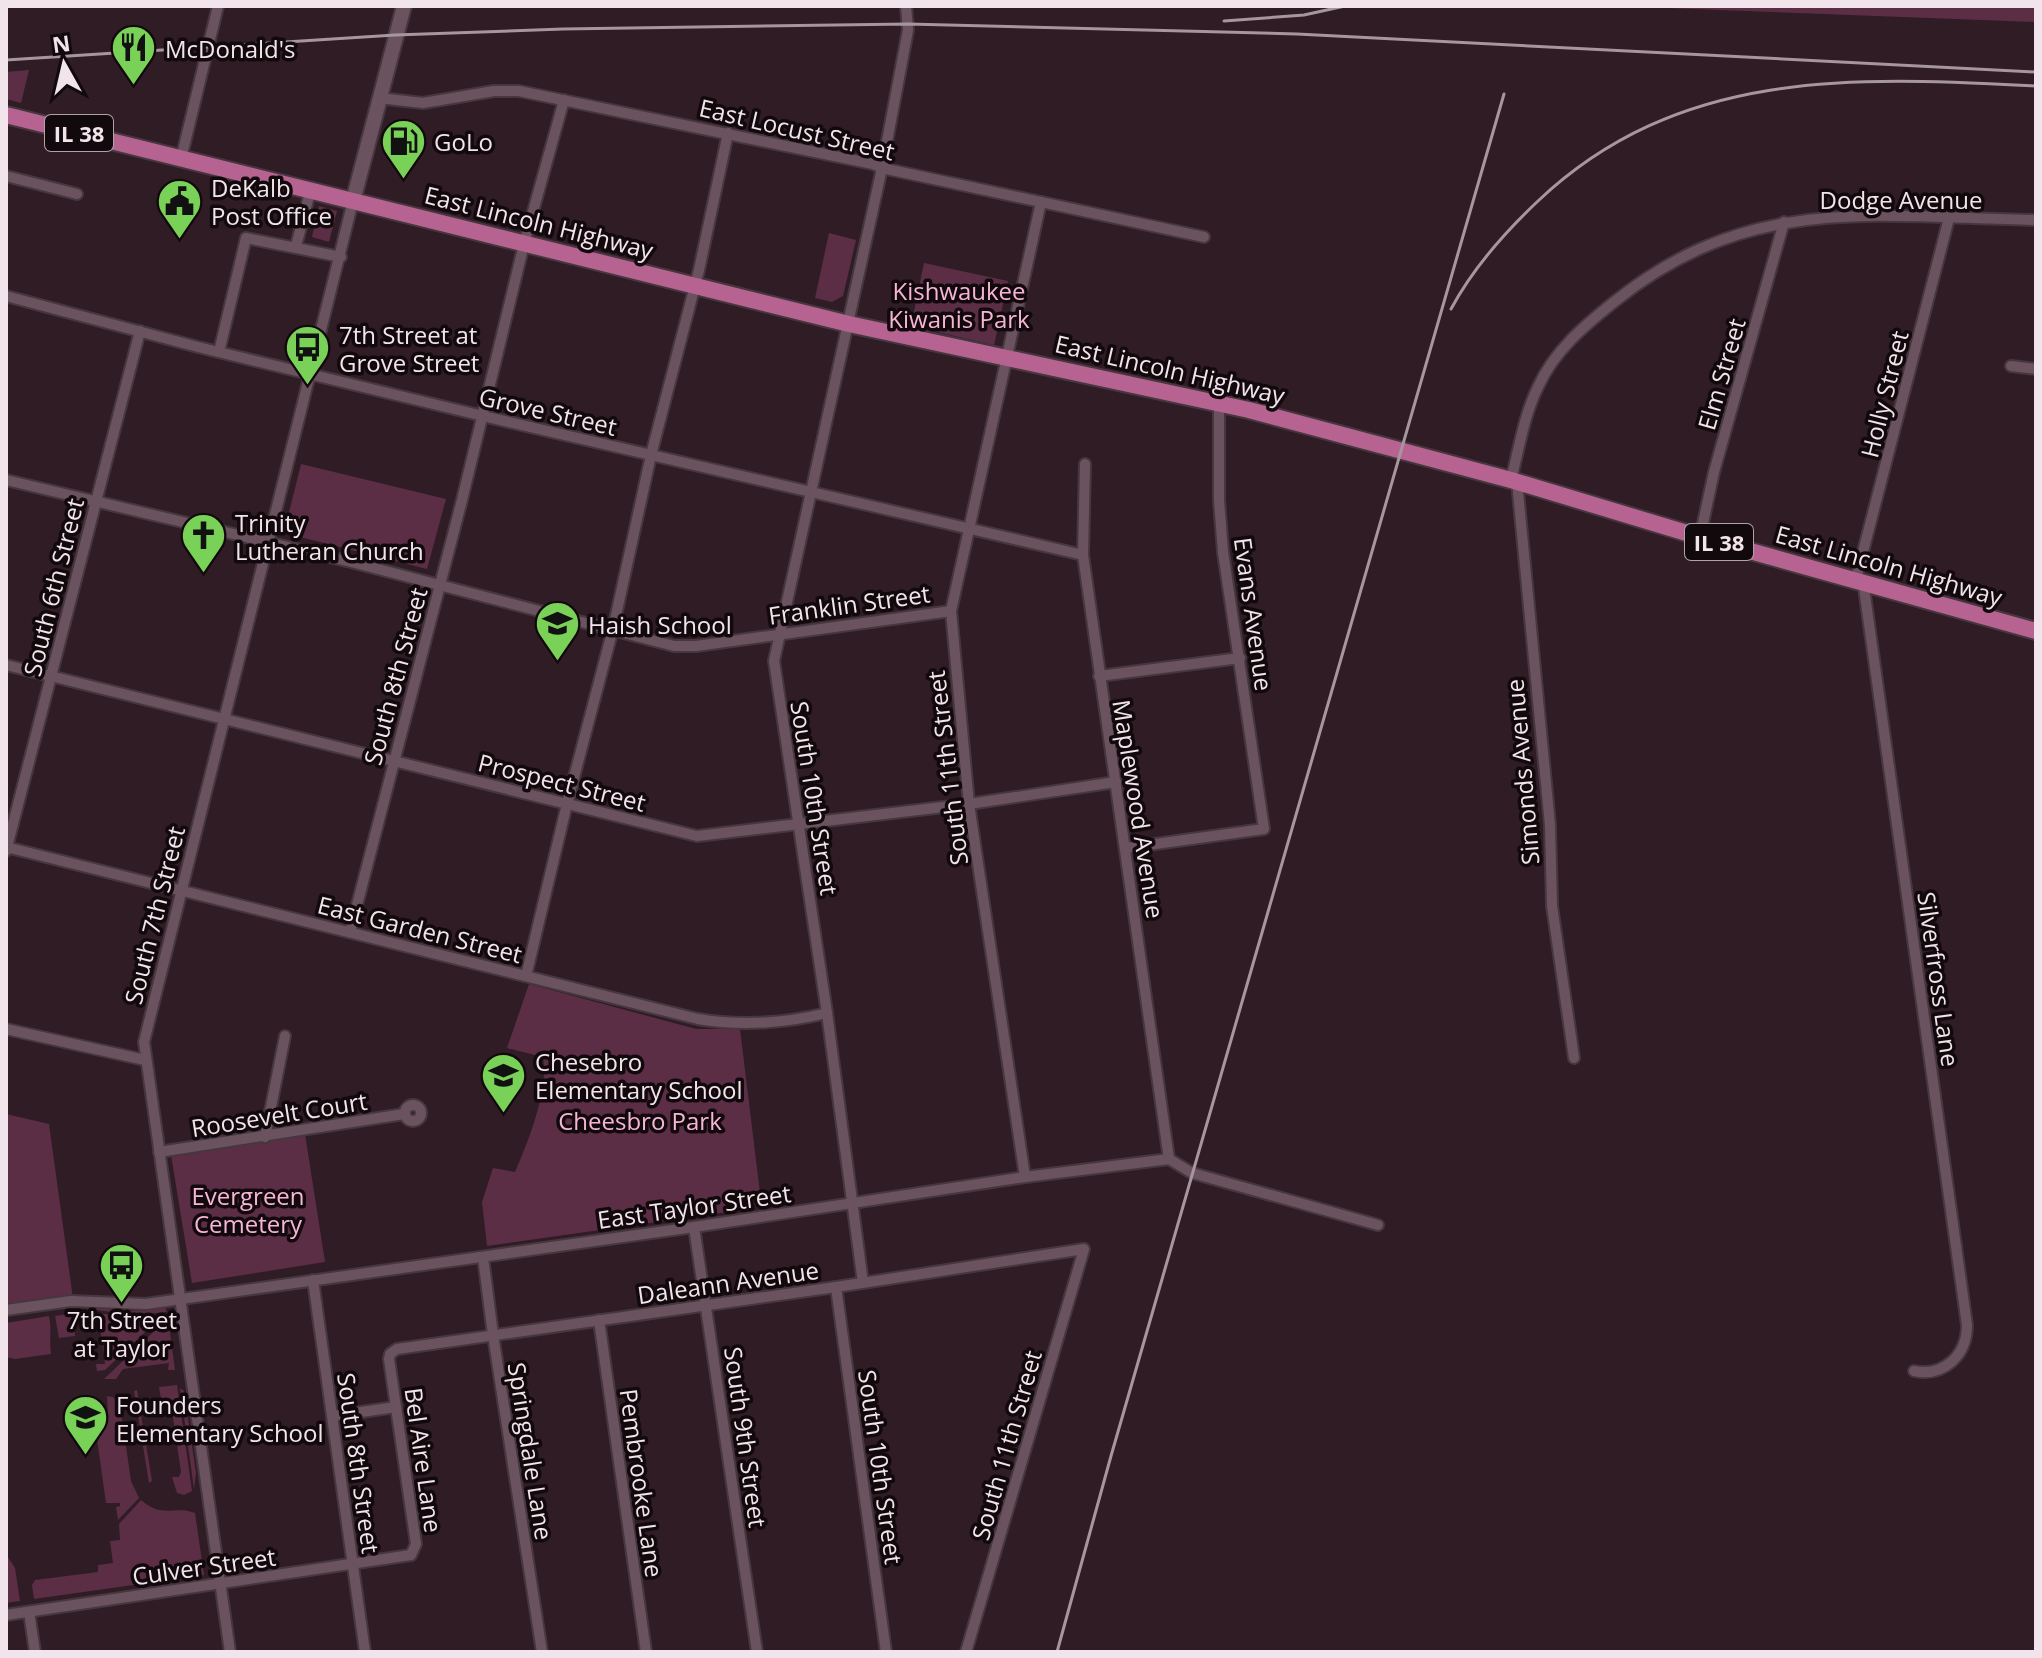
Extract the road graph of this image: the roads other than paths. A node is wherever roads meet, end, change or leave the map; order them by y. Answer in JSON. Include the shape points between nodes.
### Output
{"nodes":[{"id":1,"x":218,"y":6,"type":"edge"},
{"id":2,"x":404,"y":6,"type":"edge"},
{"id":3,"x":906,"y":6,"type":"edge"},
{"id":4,"x":379,"y":98,"type":"junction"},
{"id":5,"x":564,"y":100,"type":"junction"},
{"id":6,"x":7,"y":120,"type":"edge"},
{"id":7,"x":728,"y":133,"type":"junction"},
{"id":8,"x":181,"y":159,"type":"junction"},
{"id":9,"x":882,"y":168,"type":"junction"},
{"id":10,"x":6,"y":176,"type":"edge"},
{"id":11,"x":310,"y":192,"type":"junction"},
{"id":12,"x":77,"y":194,"type":"dead end"},
{"id":13,"x":353,"y":201,"type":"junction"},
{"id":14,"x":1041,"y":202,"type":"junction"},
{"id":15,"x":1949,"y":218,"type":"junction"},
{"id":16,"x":2036,"y":220,"type":"edge"},
{"id":17,"x":1784,"y":222,"type":"junction"},
{"id":18,"x":1204,"y":237,"type":"dead end"},
{"id":19,"x":524,"y":244,"type":"junction"},
{"id":20,"x":296,"y":246,"type":"junction"},
{"id":21,"x":341,"y":257,"type":"junction"},
{"id":22,"x":695,"y":285,"type":"junction"},
{"id":23,"x":6,"y":296,"type":"edge"},
{"id":24,"x":849,"y":324,"type":"junction"},
{"id":25,"x":140,"y":331,"type":"junction"},
{"id":26,"x":219,"y":352,"type":"junction"},
{"id":27,"x":1007,"y":357,"type":"junction"},
{"id":28,"x":2011,"y":366,"type":"dead end"},
{"id":29,"x":2036,"y":369,"type":"edge"},
{"id":30,"x":311,"y":374,"type":"junction"},
{"id":31,"x":1219,"y":403,"type":"junction"},
{"id":32,"x":483,"y":416,"type":"junction"},
{"id":33,"x":651,"y":455,"type":"junction"},
{"id":34,"x":1085,"y":464,"type":"dead end"},
{"id":35,"x":6,"y":480,"type":"edge"},
{"id":36,"x":1514,"y":481,"type":"junction"},
{"id":37,"x":812,"y":494,"type":"junction"},
{"id":38,"x":96,"y":503,"type":"junction"},
{"id":39,"x":969,"y":531,"type":"junction"},
{"id":40,"x":1700,"y":537,"type":"junction"},
{"id":41,"x":268,"y":542,"type":"junction"},
{"id":42,"x":1083,"y":555,"type":"junction"},
{"id":43,"x":1860,"y":580,"type":"junction"},
{"id":44,"x":440,"y":586,"type":"junction"},
{"id":45,"x":951,"y":611,"type":"junction"},
{"id":46,"x":613,"y":629,"type":"junction"},
{"id":47,"x":2036,"y":631,"type":"edge"},
{"id":48,"x":779,"y":634,"type":"junction"},
{"id":49,"x":1240,"y":658,"type":"junction"},
{"id":50,"x":6,"y":665,"type":"edge"},
{"id":51,"x":51,"y":676,"type":"junction"},
{"id":52,"x":1099,"y":676,"type":"junction"},
{"id":53,"x":222,"y":719,"type":"junction"},
{"id":54,"x":393,"y":760,"type":"junction"},
{"id":55,"x":1116,"y":782,"type":"junction"},
{"id":56,"x":567,"y":804,"type":"junction"},
{"id":57,"x":969,"y":804,"type":"junction"},
{"id":58,"x":799,"y":824,"type":"junction"},
{"id":59,"x":1126,"y":848,"type":"junction"},
{"id":60,"x":6,"y":849,"type":"edge"},
{"id":61,"x":181,"y":892,"type":"junction"},
{"id":62,"x":350,"y":932,"type":"junction"},
{"id":63,"x":526,"y":976,"type":"junction"},
{"id":64,"x":827,"y":1013,"type":"junction"},
{"id":65,"x":6,"y":1029,"type":"edge"},
{"id":66,"x":285,"y":1036,"type":"dead end"},
{"id":67,"x":1574,"y":1058,"type":"dead end"},
{"id":68,"x":145,"y":1060,"type":"junction"},
{"id":69,"x":404,"y":1114,"type":"dead end"},
{"id":70,"x":265,"y":1137,"type":"junction"},
{"id":71,"x":159,"y":1152,"type":"junction"},
{"id":72,"x":1169,"y":1159,"type":"junction"},
{"id":73,"x":1025,"y":1177,"type":"junction"},
{"id":74,"x":851,"y":1202,"type":"junction"},
{"id":75,"x":1378,"y":1225,"type":"dead end"},
{"id":76,"x":694,"y":1227,"type":"junction"},
{"id":77,"x":1084,"y":1249,"type":"joint"},
{"id":78,"x":483,"y":1257,"type":"junction"},
{"id":79,"x":313,"y":1280,"type":"junction"},
{"id":80,"x":863,"y":1283,"type":"junction"},
{"id":81,"x":836,"y":1287,"type":"junction"},
{"id":82,"x":179,"y":1299,"type":"junction"},
{"id":83,"x":707,"y":1306,"type":"junction"},
{"id":84,"x":6,"y":1310,"type":"edge"},
{"id":85,"x":599,"y":1320,"type":"junction"},
{"id":86,"x":493,"y":1335,"type":"junction"},
{"id":87,"x":390,"y":1364,"type":"joint"},
{"id":88,"x":1914,"y":1371,"type":"dead end"},
{"id":89,"x":396,"y":1407,"type":"junction"},
{"id":90,"x":333,"y":1416,"type":"junction"},
{"id":91,"x":407,"y":1557,"type":"joint"},
{"id":92,"x":353,"y":1564,"type":"junction"},
{"id":93,"x":221,"y":1585,"type":"junction"},
{"id":94,"x":29,"y":1612,"type":"junction"},
{"id":95,"x":6,"y":1615,"type":"edge"},
{"id":96,"x":35,"y":1652,"type":"edge"},
{"id":97,"x":230,"y":1652,"type":"edge"},
{"id":98,"x":365,"y":1652,"type":"edge"},
{"id":99,"x":542,"y":1652,"type":"edge"},
{"id":100,"x":646,"y":1652,"type":"edge"},
{"id":101,"x":757,"y":1652,"type":"edge"},
{"id":102,"x":886,"y":1652,"type":"edge"},
{"id":103,"x":966,"y":1652,"type":"edge"}],
"edges":[{"from":1,"to":8,"type":"street"},
{"from":2,"to":4,"type":"street"},
{"from":3,"to":9,"type":"street","name":"South 10th Street","via":[[908,30]]},
{"from":4,"to":5,"type":"street","name":"East Locust Street","via":[[423,103],[510,90]]},
{"from":4,"to":13,"type":"street"},
{"from":5,"to":7,"type":"street","name":"East Locust Street"},
{"from":5,"to":19,"type":"street","name":"South 8th Street"},
{"from":6,"to":8,"type":"main road","name":"East Lincoln Highway","number":"IL 38"},
{"from":7,"to":9,"type":"street","name":"East Locust Street"},
{"from":7,"to":22,"type":"street"},
{"from":8,"to":11,"type":"main road","name":"East Lincoln Highway","number":"IL 38"},
{"from":9,"to":14,"type":"street","name":"East Locust Street"},
{"from":9,"to":24,"type":"street","name":"South 10th Street"},
{"from":10,"to":12,"type":"street"},
{"from":11,"to":13,"type":"main road","name":"East Lincoln Highway","number":"IL 38"},
{"from":11,"to":20,"type":"street"},
{"from":13,"to":19,"type":"main road","name":"East Lincoln Highway","number":"IL 38"},
{"from":13,"to":21,"type":"street","name":"South 7th Street"},
{"from":14,"to":18,"type":"street","name":"East Locust Street"},
{"from":14,"to":27,"type":"street","name":"South 11th Street"},
{"from":15,"to":16,"type":"street","name":"Dodge Avenue"},
{"from":15,"to":17,"type":"street","name":"Dodge Avenue","via":[[1839,216]]},
{"from":15,"to":43,"type":"street","name":"Holly Street"},
{"from":17,"to":36,"type":"street","name":"Dodge Avenue","via":[[1680,257],[1633,286],[1574,337],[1538,385]]},
{"from":17,"to":40,"type":"street","name":"Elm Street"},
{"from":19,"to":22,"type":"main road","name":"East Lincoln Highway","number":"IL 38"},
{"from":19,"to":32,"type":"street","name":"South 8th Street"},
{"from":20,"to":21,"type":"street"},
{"from":20,"to":26,"type":"street","via":[[246,238]]},
{"from":21,"to":30,"type":"street","name":"South 7th Street"},
{"from":22,"to":24,"type":"main road","name":"East Lincoln Highway","number":"IL 38"},
{"from":22,"to":33,"type":"street"},
{"from":23,"to":25,"type":"street","name":"Grove Street"},
{"from":24,"to":27,"type":"main road","name":"East Lincoln Highway","number":"IL 38"},
{"from":24,"to":37,"type":"street","name":"South 10th Street"},
{"from":25,"to":26,"type":"street","name":"Grove Street"},
{"from":25,"to":38,"type":"street","name":"South 6th Street"},
{"from":26,"to":30,"type":"street","name":"Grove Street"},
{"from":27,"to":31,"type":"main road","name":"East Lincoln Highway","number":"IL 38"},
{"from":27,"to":39,"type":"street","name":"South 11th Street"},
{"from":28,"to":29,"type":"street"},
{"from":30,"to":32,"type":"street","name":"Grove Street"},
{"from":30,"to":41,"type":"street","name":"South 7th Street"},
{"from":31,"to":36,"type":"main road","name":"East Lincoln Highway","number":"IL 38"},
{"from":31,"to":49,"type":"street","name":"Evans Avenue","via":[[1223,552]]},
{"from":32,"to":33,"type":"street","name":"Grove Street"},
{"from":32,"to":44,"type":"street","name":"South 8th Street"},
{"from":33,"to":37,"type":"street","name":"Grove Street"},
{"from":33,"to":46,"type":"street"},
{"from":34,"to":42,"type":"street","name":"Maplewood Avenue"},
{"from":35,"to":38,"type":"street","name":"Franklin Street"},
{"from":36,"to":40,"type":"main road","name":"East Lincoln Highway","number":"IL 38"},
{"from":36,"to":67,"type":"street","name":"Simonds Avenue","via":[[1550,825],[1552,906]]},
{"from":37,"to":39,"type":"street","name":"Grove Street"},
{"from":37,"to":48,"type":"street","name":"South 10th Street"},
{"from":38,"to":41,"type":"street","name":"Franklin Street"},
{"from":38,"to":51,"type":"street","name":"South 6th Street"},
{"from":39,"to":42,"type":"street","name":"Grove Street"},
{"from":39,"to":45,"type":"street","name":"South 11th Street"},
{"from":40,"to":43,"type":"main road","name":"East Lincoln Highway","number":"IL 38"},
{"from":41,"to":44,"type":"street","name":"Franklin Street"},
{"from":41,"to":53,"type":"street","name":"South 7th Street"},
{"from":42,"to":52,"type":"street","name":"Maplewood Avenue"},
{"from":43,"to":47,"type":"main road","name":"East Lincoln Highway","number":"IL 38"},
{"from":43,"to":88,"type":"street","name":"Silverfross Lane","via":[[1967,1325],[1956,1359],[1939,1371]]},
{"from":44,"to":46,"type":"street","name":"Franklin Street"},
{"from":44,"to":54,"type":"street","name":"South 8th Street"},
{"from":45,"to":48,"type":"street","name":"Franklin Street"},
{"from":45,"to":57,"type":"street","name":"South 11th Street"},
{"from":46,"to":48,"type":"street","name":"Franklin Street","via":[[684,647]]},
{"from":46,"to":56,"type":"street"},
{"from":48,"to":58,"type":"street","name":"South 10th Street","via":[[774,661]]},
{"from":49,"to":52,"type":"street"},
{"from":49,"to":59,"type":"street","name":"Evans Avenue","via":[[1264,829]]},
{"from":50,"to":51,"type":"street","name":"Prospect Street"},
{"from":51,"to":53,"type":"street","name":"Prospect Street"},
{"from":51,"to":60,"type":"street","name":"South 6th Street"},
{"from":52,"to":55,"type":"street","name":"Maplewood Avenue"},
{"from":53,"to":54,"type":"street","name":"Prospect Street"},
{"from":53,"to":61,"type":"street","name":"South 7th Street"},
{"from":54,"to":56,"type":"street","name":"Prospect Street"},
{"from":54,"to":62,"type":"street","name":"South 8th Street"},
{"from":55,"to":57,"type":"street","name":"Prospect Street"},
{"from":55,"to":59,"type":"street","name":"Maplewood Avenue"},
{"from":56,"to":58,"type":"street","name":"Prospect Street","via":[[697,836]]},
{"from":56,"to":63,"type":"street"},
{"from":57,"to":58,"type":"street","name":"Prospect Street"},
{"from":57,"to":73,"type":"street","name":"South 11th Street"},
{"from":58,"to":64,"type":"street","name":"South 10th Street"},
{"from":59,"to":72,"type":"street","name":"Maplewood Avenue"},
{"from":60,"to":61,"type":"street","name":"East Garden Street"},
{"from":61,"to":62,"type":"street","name":"East Garden Street"},
{"from":61,"to":68,"type":"street","name":"South 7th Street","via":[[147,1026]]},
{"from":62,"to":63,"type":"street","name":"East Garden Street"},
{"from":63,"to":64,"type":"street","name":"East Garden Street","via":[[728,1024]]},
{"from":64,"to":74,"type":"street","name":"South 10th Street"},
{"from":65,"to":68,"type":"street"},
{"from":66,"to":70,"type":"street"},
{"from":68,"to":71,"type":"street","name":"South 7th Street"},
{"from":69,"to":70,"type":"street","name":"Roosevelt Court"},
{"from":70,"to":71,"type":"street","name":"Roosevelt Court"},
{"from":71,"to":82,"type":"street","name":"South 7th Street"},
{"from":72,"to":73,"type":"street","name":"East Taylor Street"},
{"from":72,"to":75,"type":"street","via":[[1192,1173]]},
{"from":73,"to":74,"type":"street","name":"East Taylor Street"},
{"from":74,"to":76,"type":"street","name":"East Taylor Street"},
{"from":74,"to":80,"type":"street","name":"South 10th Street"},
{"from":76,"to":78,"type":"street","name":"East Taylor Street"},
{"from":76,"to":83,"type":"street","name":"South 9th Street"},
{"from":77,"to":80,"type":"street","name":"Daleann Avenue"},
{"from":77,"to":103,"type":"street","name":"South 11th Street"},
{"from":78,"to":79,"type":"street","name":"East Taylor Street"},
{"from":78,"to":86,"type":"street","name":"Springdale Lane"},
{"from":79,"to":82,"type":"street","name":"East Taylor Street"},
{"from":79,"to":90,"type":"street","name":"South 8th Street"},
{"from":80,"to":81,"type":"street","name":"Daleann Avenue"},
{"from":81,"to":83,"type":"street","name":"Daleann Avenue"},
{"from":81,"to":102,"type":"street","name":"South 10th Street"},
{"from":82,"to":84,"type":"street","name":"East Taylor Street","via":[[146,1304],[71,1301]]},
{"from":82,"to":93,"type":"street","name":"South 7th Street"},
{"from":83,"to":85,"type":"street","name":"Daleann Avenue"},
{"from":83,"to":101,"type":"street","name":"South 9th Street"},
{"from":85,"to":86,"type":"street","name":"Daleann Avenue"},
{"from":85,"to":100,"type":"street","name":"Pembrooke Lane"},
{"from":86,"to":87,"type":"street","name":"Daleann Avenue","via":[[401,1347],[390,1354]]},
{"from":86,"to":99,"type":"street","name":"Springdale Lane"},
{"from":87,"to":89,"type":"street","name":"Bel Aire Lane"},
{"from":89,"to":90,"type":"street"},
{"from":89,"to":91,"type":"street","name":"Bel Aire Lane","via":[[416,1544]]},
{"from":90,"to":92,"type":"street","name":"South 8th Street"},
{"from":91,"to":92,"type":"street","name":"Culver Street"},
{"from":92,"to":93,"type":"street","name":"Culver Street"},
{"from":92,"to":98,"type":"street","name":"South 8th Street"},
{"from":93,"to":94,"type":"street","name":"Culver Street"},
{"from":93,"to":97,"type":"street","name":"South 7th Street"},
{"from":94,"to":95,"type":"street","name":"Culver Street"},
{"from":94,"to":96,"type":"street"}]}
